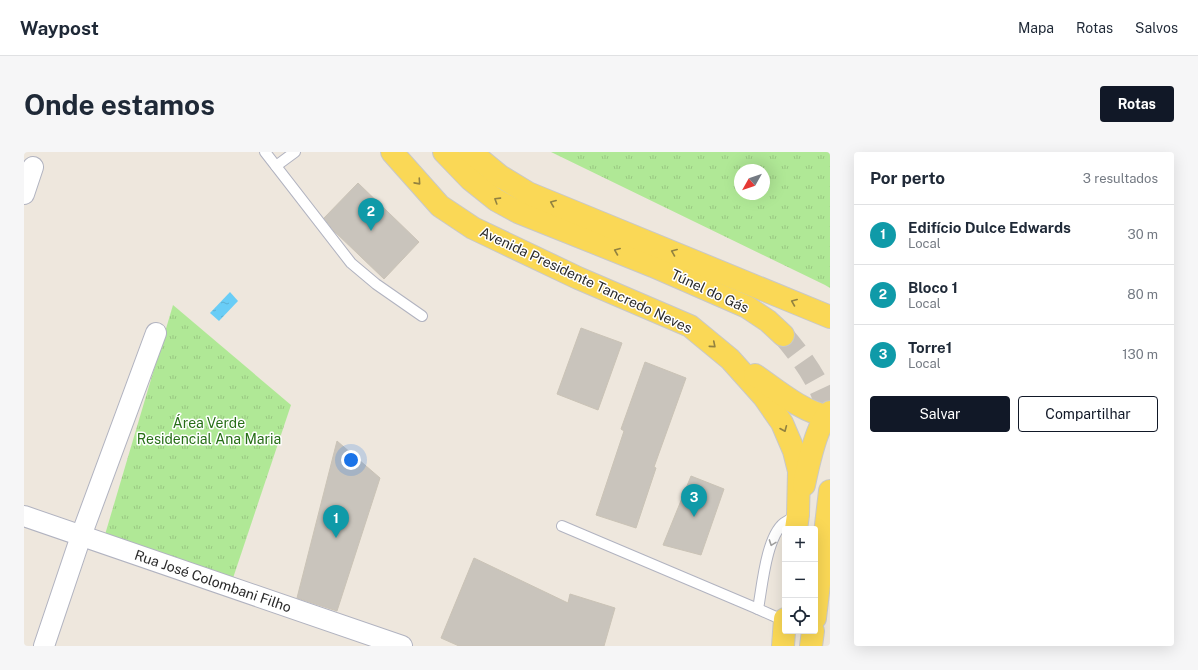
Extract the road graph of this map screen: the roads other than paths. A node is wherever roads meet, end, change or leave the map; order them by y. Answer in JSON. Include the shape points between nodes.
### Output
{"nodes":[{"id":1,"x":265,"y":152,"type":"edge"},
{"id":2,"x":295,"y":152,"type":"edge"},
{"id":3,"x":392,"y":152,"type":"edge"},
{"id":4,"x":444,"y":152,"type":"edge"},
{"id":5,"x":471,"y":152,"type":"edge"},
{"id":6,"x":276,"y":166,"type":"junction"},
{"id":7,"x":33,"y":167,"type":"dead end"},
{"id":8,"x":24,"y":194,"type":"edge"},
{"id":9,"x":422,"y":316,"type":"dead end"},
{"id":10,"x":830,"y":317,"type":"edge"},
{"id":11,"x":156,"y":334,"type":"dead end"},
{"id":12,"x":783,"y":335,"type":"tunnel mouth"},
{"id":13,"x":730,"y":359,"type":"junction"},
{"id":14,"x":829,"y":415,"type":"edge"},
{"id":15,"x":830,"y":491,"type":"edge"},
{"id":16,"x":24,"y":516,"type":"edge"},
{"id":17,"x":797,"y":522,"type":"edge"},
{"id":18,"x":562,"y":526,"type":"dead end"},
{"id":19,"x":80,"y":536,"type":"junction"},
{"id":20,"x":817,"y":598,"type":"edge"},
{"id":21,"x":758,"y":609,"type":"junction"},
{"id":22,"x":782,"y":619,"type":"edge"},
{"id":23,"x":784,"y":634,"type":"edge"},
{"id":24,"x":813,"y":634,"type":"edge"},
{"id":25,"x":44,"y":646,"type":"edge"},
{"id":26,"x":402,"y":646,"type":"edge"},
{"id":27,"x":783,"y":646,"type":"edge"},
{"id":28,"x":811,"y":646,"type":"edge"}],
"edges":[{"from":1,"to":6,"type":"lane"},
{"from":2,"to":6,"type":"lane"},
{"from":3,"to":13,"type":"main road","name":"Avenida Presidente Tancredo Neves","one_way":true,"via":[[440,206],[473,228],[578,278],[690,326]]},
{"from":12,"to":4,"type":"main road","name":"Túnel do Gás","one_way":true,"via":[[747,307],[518,212],[496,200],[471,180]]},
{"from":10,"to":5,"type":"main road","one_way":true,"via":[[528,193],[500,176]]},
{"from":6,"to":9,"type":"lane","via":[[351,263]]},
{"from":7,"to":8,"type":"street"},
{"from":11,"to":19,"type":"street"},
{"from":13,"to":14,"type":"main road","via":[[810,411]]},
{"from":13,"to":17,"type":"main road","name":"Avenida Presidente Tancredo Neves","one_way":true,"via":[[764,396],[782,423],[794,451],[799,470]]},
{"from":14,"to":17,"type":"main road","via":[[822,422],[809,459]]},
{"from":15,"to":20,"type":"main road"},
{"from":16,"to":19,"type":"street","name":"Rua José Colombani Filho"},
{"from":17,"to":21,"type":"lane","one_way":true,"via":[[783,524],[774,537],[767,557]]},
{"from":18,"to":21,"type":"lane"},
{"from":19,"to":25,"type":"street"},
{"from":19,"to":26,"type":"street","name":"Rua José Colombani Filho"},
{"from":21,"to":22,"type":"lane"},
{"from":23,"to":27,"type":"main road"},
{"from":24,"to":28,"type":"main road"}]}
